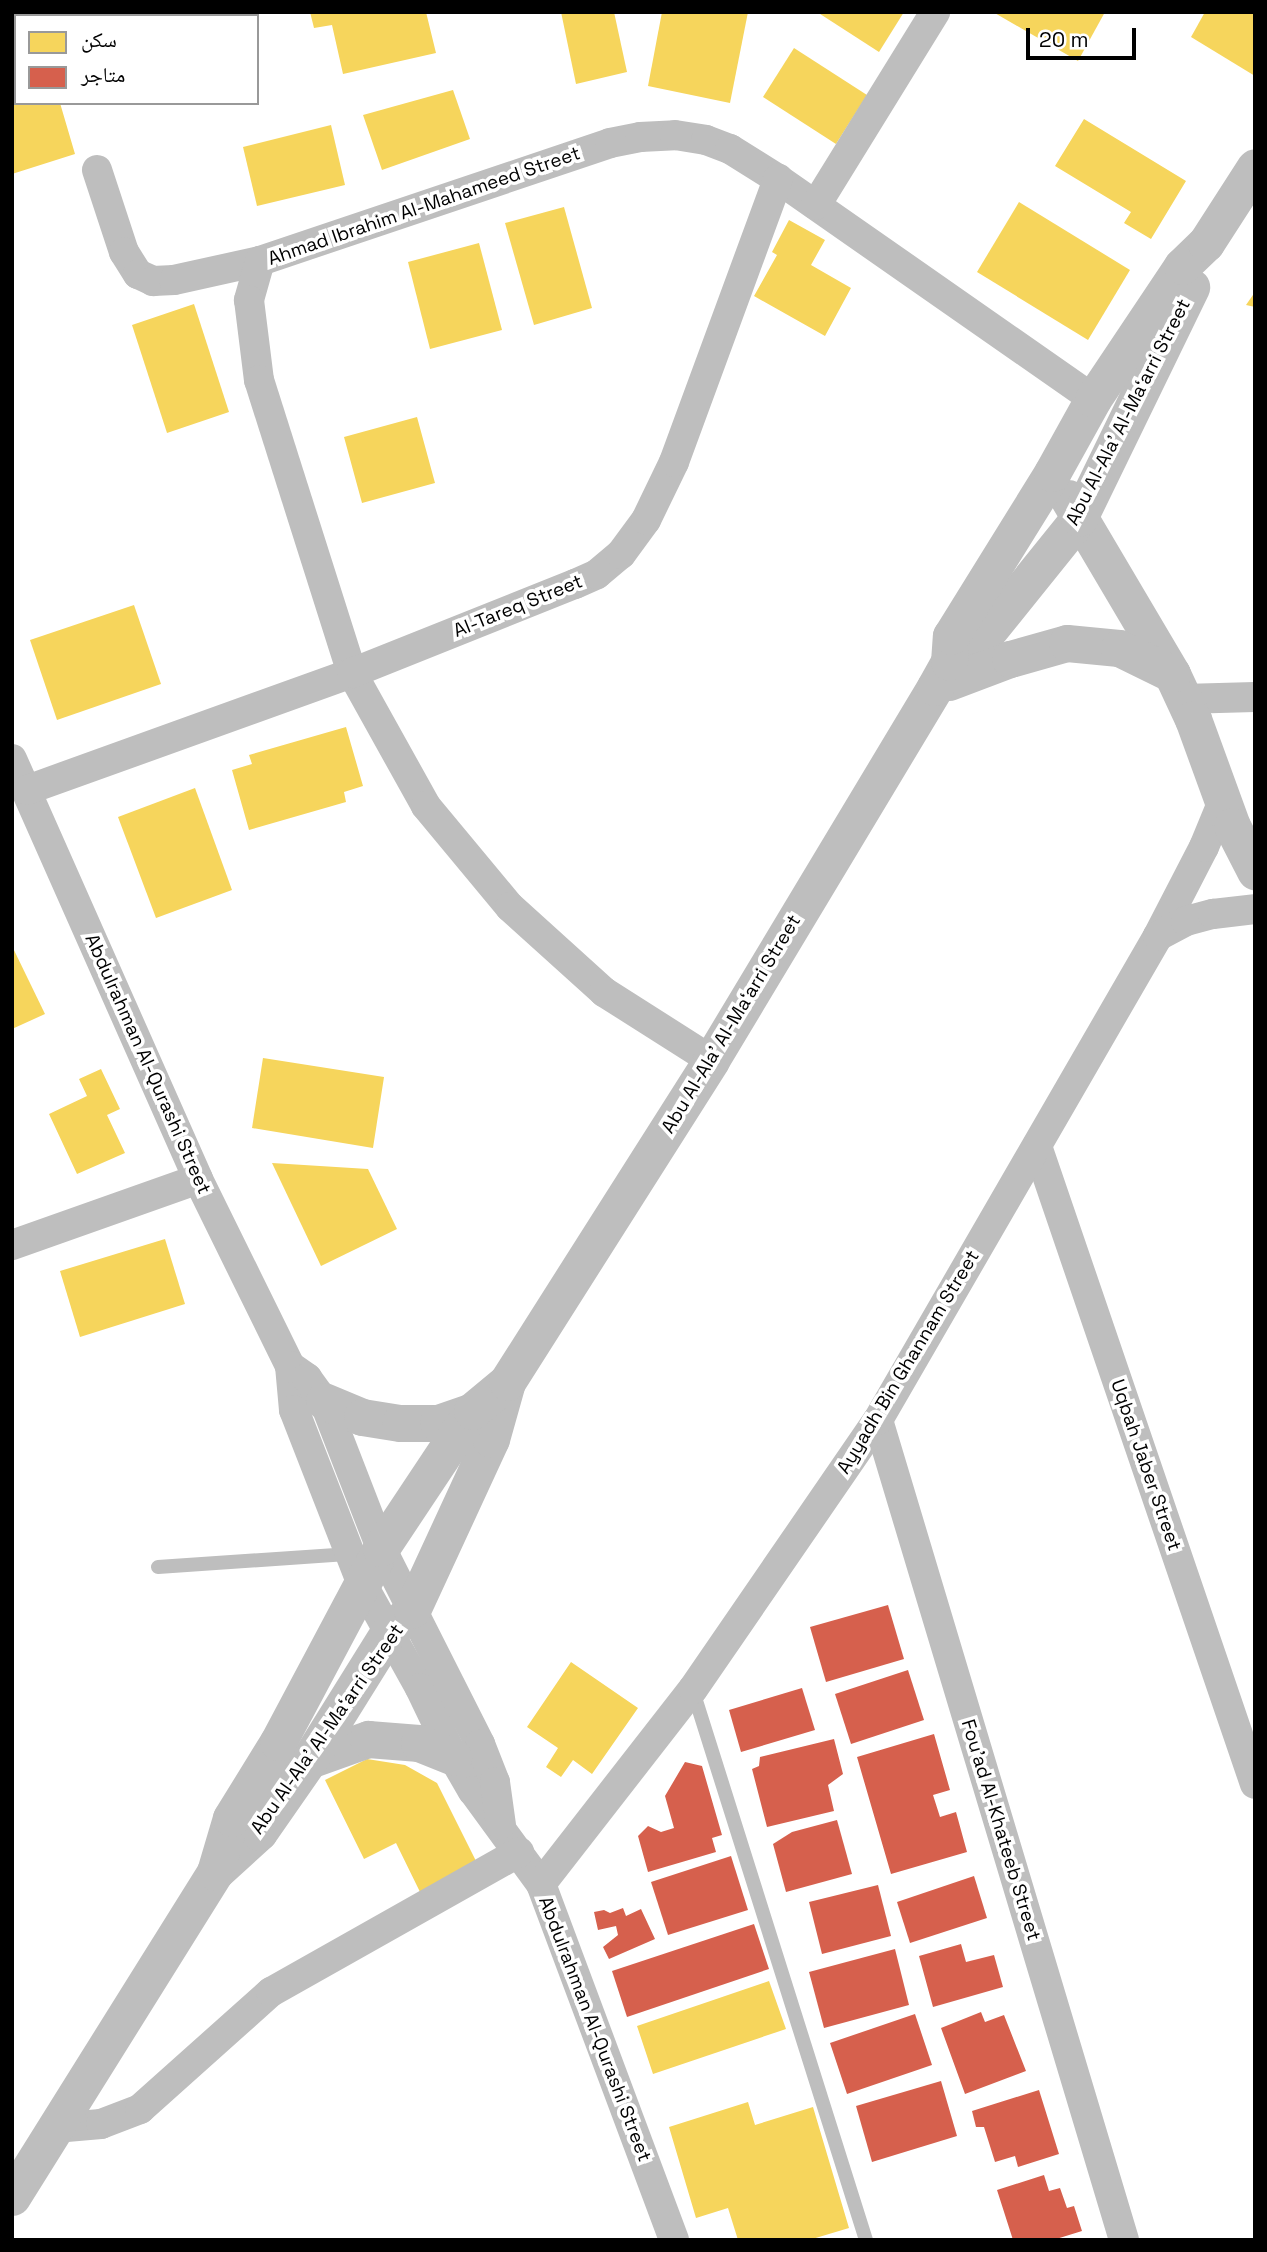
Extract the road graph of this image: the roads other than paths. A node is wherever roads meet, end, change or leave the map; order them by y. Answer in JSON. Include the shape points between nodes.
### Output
{"nodes":[{"id":1,"x":934,"y":12,"type":"edge"},
{"id":2,"x":1255,"y":167,"type":"edge"},
{"id":3,"x":97,"y":170,"type":"dead end"},
{"id":4,"x":778,"y":179,"type":"junction"},
{"id":5,"x":816,"y":205,"type":"junction"},
{"id":6,"x":1206,"y":243,"type":"junction"},
{"id":7,"x":260,"y":261,"type":"junction"},
{"id":8,"x":1093,"y":399,"type":"junction"},
{"id":9,"x":1052,"y":473,"type":"junction"},
{"id":10,"x":1079,"y":518,"type":"junction"},
{"id":11,"x":352,"y":673,"type":"junction"},
{"id":12,"x":942,"y":675,"type":"junction"},
{"id":13,"x":1177,"y":687,"type":"junction"},
{"id":14,"x":1255,"y":697,"type":"edge"},
{"id":15,"x":12,"y":759,"type":"edge"},
{"id":16,"x":27,"y":790,"type":"junction"},
{"id":17,"x":1223,"y":800,"type":"junction"},
{"id":18,"x":1255,"y":871,"type":"edge"},
{"id":19,"x":1255,"y":909,"type":"edge"},
{"id":20,"x":1157,"y":936,"type":"junction"},
{"id":21,"x":711,"y":1060,"type":"junction"},
{"id":22,"x":1037,"y":1146,"type":"junction"},
{"id":23,"x":198,"y":1179,"type":"junction"},
{"id":24,"x":12,"y":1245,"type":"edge"},
{"id":25,"x":290,"y":1366,"type":"junction"},
{"id":26,"x":506,"y":1382,"type":"junction"},
{"id":27,"x":324,"y":1401,"type":"junction"},
{"id":28,"x":472,"y":1411,"type":"junction"},
{"id":29,"x":878,"y":1420,"type":"junction"},
{"id":30,"x":364,"y":1561,"type":"junction"},
{"id":31,"x":158,"y":1567,"type":"dead end"},
{"id":32,"x":400,"y":1622,"type":"junction"},
{"id":33,"x":693,"y":1689,"type":"junction"},
{"id":34,"x":453,"y":1757,"type":"junction"},
{"id":35,"x":309,"y":1760,"type":"junction"},
{"id":36,"x":1255,"y":1784,"type":"edge"},
{"id":37,"x":502,"y":1826,"type":"junction"},
{"id":38,"x":519,"y":1852,"type":"junction"},
{"id":39,"x":215,"y":1872,"type":"junction"},
{"id":40,"x":541,"y":1884,"type":"junction"},
{"id":41,"x":55,"y":2128,"type":"junction"},
{"id":42,"x":12,"y":2197,"type":"edge"},
{"id":43,"x":674,"y":2240,"type":"edge"},
{"id":44,"x":866,"y":2240,"type":"edge"},
{"id":45,"x":1124,"y":2240,"type":"edge"}],
"edges":[{"from":1,"to":5,"type":"street"},
{"from":2,"to":6,"type":"street","name":"Abu Al-Ala' Al-Maʻarri Street"},
{"from":3,"to":7,"type":"street","via":[[124,252],[138,274],[153,281],[174,280]]},
{"from":4,"to":5,"type":"street","name":"Ahmad Ibrahim Al-Mahameed Street"},
{"from":4,"to":7,"type":"street","name":"Ahmad Ibrahim Al-Mahameed Street","via":[[730,149],[706,140],[676,135],[640,137],[542,164]]},
{"from":4,"to":11,"type":"street","name":"Al-Tareq Street","via":[[674,462],[646,520],[621,554],[575,584]]},
{"from":5,"to":8,"type":"street","name":"Ahmad Ibrahim Al-Mahameed Street"},
{"from":6,"to":8,"type":"street","name":"Abu Al-Ala' Al-Maʻarri Street","via":[[1182,266]]},
{"from":6,"to":10,"type":"street","name":"Abu Al-Ala' Al-Maʻarri Street","via":[[1196,276]]},
{"from":7,"to":11,"type":"street","name":"Ahmad Ibrahim Al-Mahameed Street","via":[[249,300],[260,380]]},
{"from":8,"to":9,"type":"street","name":"Abu Al-Ala' Al-Maʻarri Street"},
{"from":9,"to":10,"type":"street"},
{"from":9,"to":12,"type":"street","name":"Abu Al-Ala' Al-Maʻarri Street","via":[[951,636]]},
{"from":10,"to":12,"type":"street","name":"Abu Al-Ala' Al-Maʻarri Street","via":[[973,650]]},
{"from":10,"to":13,"type":"street"},
{"from":11,"to":16,"type":"street","name":"Al-Tareq Street"},
{"from":11,"to":21,"type":"street","name":"Ahmad Ibrahim Al-Mahameed Street","via":[[426,806],[510,907],[604,992]]},
{"from":12,"to":13,"type":"street","via":[[1067,643],[1119,648]]},
{"from":12,"to":21,"type":"street","name":"Abu Al-Ala' Al-Maʻarri Street"},
{"from":13,"to":14,"type":"street"},
{"from":13,"to":17,"type":"street"},
{"from":15,"to":16,"type":"street","name":"Abdulrahman Al-Qurashi Street"},
{"from":16,"to":23,"type":"street","name":"Abdulrahman Al-Qurashi Street"},
{"from":17,"to":18,"type":"street"},
{"from":17,"to":20,"type":"street","name":"Ayyadh Bin Ghannam Street"},
{"from":19,"to":20,"type":"street","via":[[1204,916]]},
{"from":20,"to":22,"type":"street","name":"Ayyadh Bin Ghannam Street"},
{"from":21,"to":26,"type":"street","name":"Abu Al-Ala' Al-Maʻarri Street"},
{"from":22,"to":29,"type":"street","name":"Ayyadh Bin Ghannam Street"},
{"from":22,"to":36,"type":"street","name":"Uqbah Jaber Street"},
{"from":23,"to":24,"type":"street"},
{"from":23,"to":25,"type":"street","name":"Abdulrahman Al-Qurashi Street"},
{"from":25,"to":27,"type":"street","name":"Abdulrahman Al-Qurashi Street","via":[[307,1378]]},
{"from":25,"to":30,"type":"street","name":"Abdulrahman Al-Qurashi Street","via":[[294,1410]]},
{"from":26,"to":28,"type":"street","name":"Abu Al-Ala' Al-Maʻarri Street"},
{"from":26,"to":32,"type":"street","name":"Abu Al-Ala' Al-Maʻarri Street","via":[[491,1439]]},
{"from":27,"to":28,"type":"street","via":[[362,1417],[400,1423],[439,1423]]},
{"from":27,"to":30,"type":"street","name":"Abdulrahman Al-Qurashi Street"},
{"from":28,"to":30,"type":"street","name":"Abu Al-Ala' Al-Maʻarri Street"},
{"from":29,"to":33,"type":"street","name":"Ayyadh Bin Ghannam Street"},
{"from":29,"to":45,"type":"street","name":"Fou’ad Al-Khateeb Street"},
{"from":30,"to":31,"type":"lane"},
{"from":30,"to":32,"type":"street","name":"Abdulrahman Al-Qurashi Street"},
{"from":30,"to":32,"type":"street","name":"Abdulrahman Al-Qurashi Street"},
{"from":30,"to":39,"type":"street","name":"Abu Al-Ala' Al-Maʻarri Street","via":[[278,1742],[231,1818]]},
{"from":32,"to":34,"type":"street","name":"Abdulrahman Al-Qurashi Street","via":[[420,1688]]},
{"from":32,"to":35,"type":"street","name":"Abu Al-Ala' Al-Maʻarri Street"},
{"from":32,"to":37,"type":"street","name":"Abdulrahman Al-Qurashi Street","via":[[480,1744],[495,1782]]},
{"from":33,"to":40,"type":"street","name":"Ayyadh Bin Ghannam Street"},
{"from":33,"to":44,"type":"lane"},
{"from":34,"to":35,"type":"street","via":[[419,1743],[368,1739]]},
{"from":34,"to":37,"type":"street","name":"Abdulrahman Al-Qurashi Street"},
{"from":35,"to":39,"type":"street","name":"Abu Al-Ala' Al-Maʻarri Street","via":[[259,1832]]},
{"from":37,"to":38,"type":"street","name":"Abdulrahman Al-Qurashi Street"},
{"from":38,"to":40,"type":"street","name":"Abdulrahman Al-Qurashi Street"},
{"from":38,"to":41,"type":"street","via":[[271,1992],[139,2109],[101,2124]]},
{"from":39,"to":41,"type":"street","name":"Abu Al-Ala' Al-Maʻarri Street"},
{"from":40,"to":43,"type":"street","name":"Abdulrahman Al-Qurashi Street"},
{"from":41,"to":42,"type":"street","name":"Abu Al-Ala' Al-Maʻarri Street"}]}
